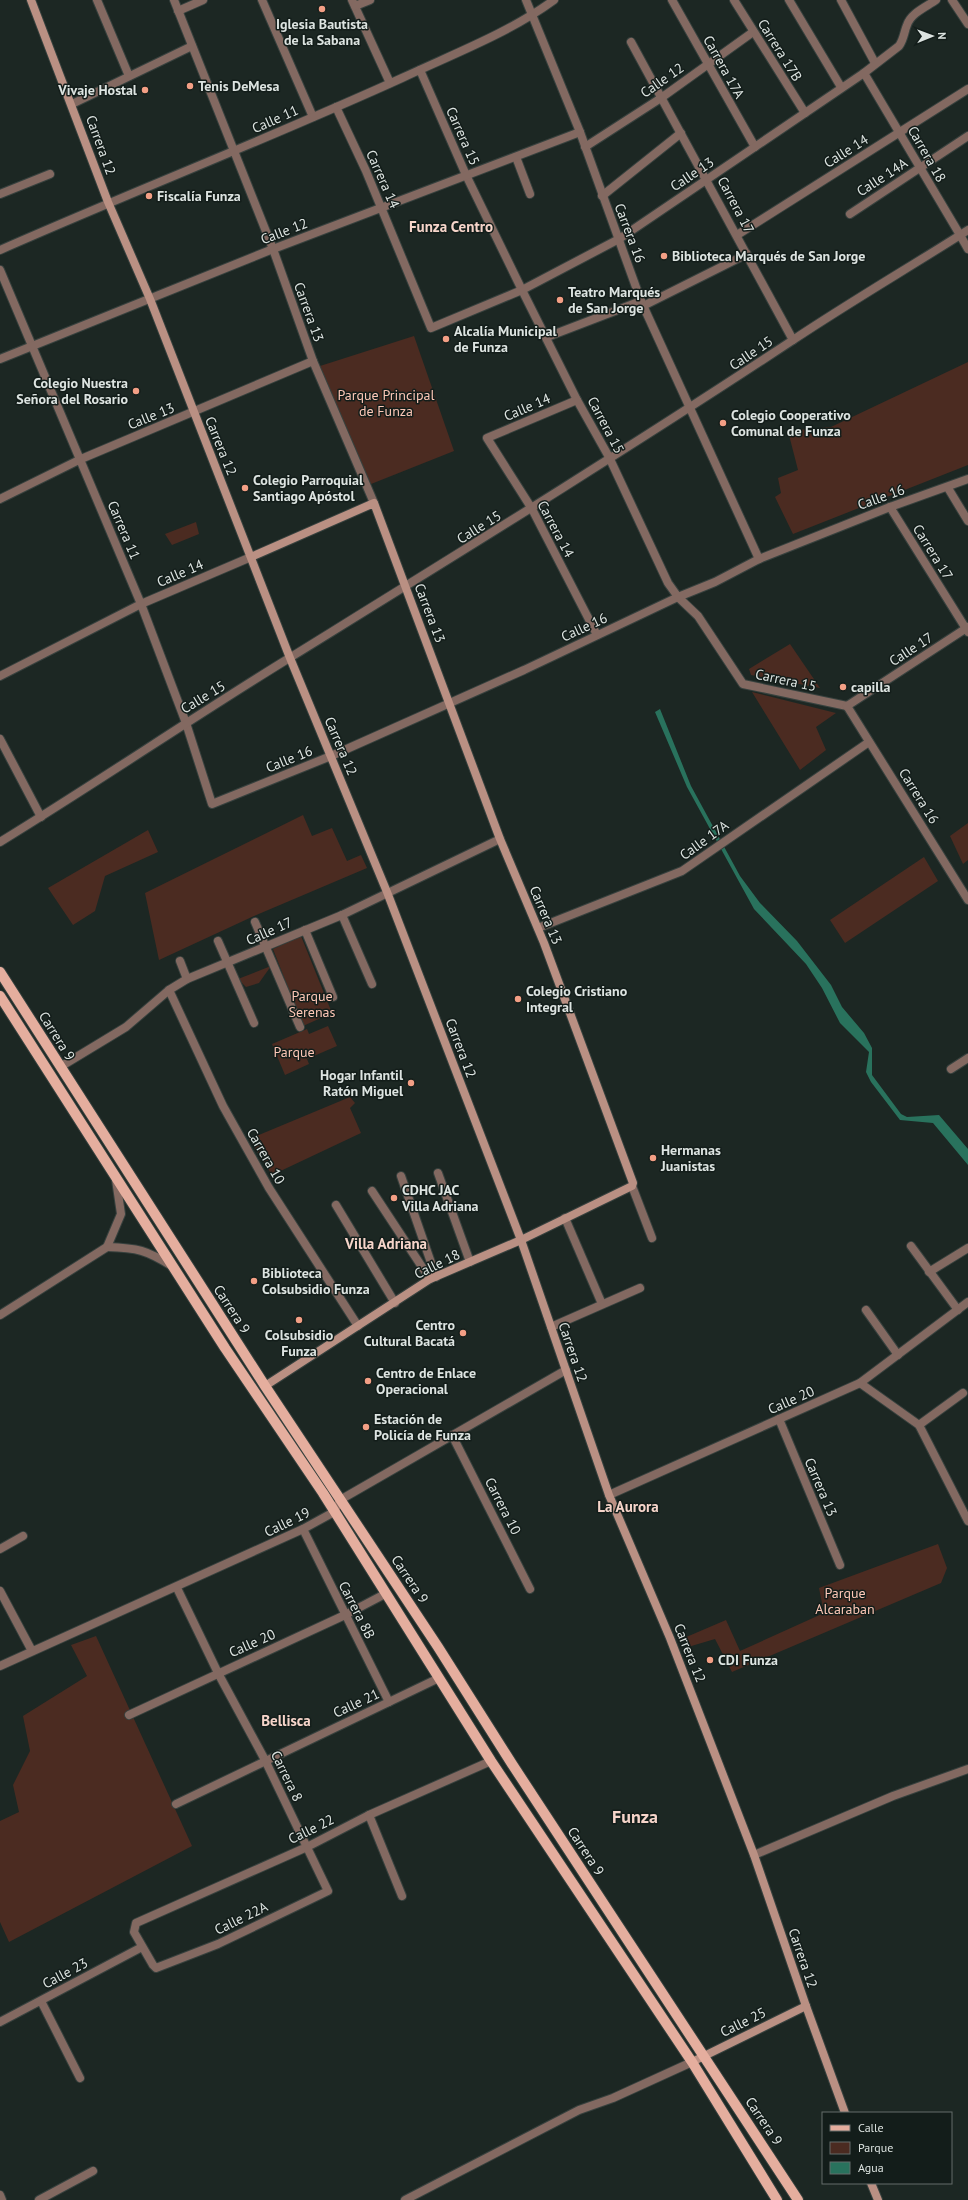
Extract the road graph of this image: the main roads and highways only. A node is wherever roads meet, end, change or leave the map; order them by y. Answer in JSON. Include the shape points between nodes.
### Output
{"nodes":[{"id":1,"x":30,"y":0,"type":"edge"},
{"id":2,"x":374,"y":503,"type":"joint"},
{"id":3,"x":251,"y":557,"type":"junction"},
{"id":4,"x":0,"y":972,"type":"edge"},
{"id":5,"x":0,"y":996,"type":"edge"},
{"id":6,"x":632,"y":1186,"type":"joint"},
{"id":7,"x":521,"y":1240,"type":"junction"},
{"id":8,"x":265,"y":1386,"type":"junction"},
{"id":9,"x":806,"y":2006,"type":"junction"},
{"id":10,"x":705,"y":2056,"type":"junction"},
{"id":11,"x":692,"y":2062,"type":"junction"},
{"id":12,"x":845,"y":2112,"type":"edge"},
{"id":13,"x":871,"y":2184,"type":"edge"},
{"id":14,"x":777,"y":2200,"type":"edge"},
{"id":15,"x":798,"y":2200,"type":"edge"},
{"id":16,"x":878,"y":2200,"type":"edge"}],
"edges":[{"from":1,"to":3,"type":"main road","name":"Carrera 12"},
{"from":2,"to":3,"type":"main road","name":"Calle 14"},
{"from":2,"to":6,"type":"main road","name":"Carrera 13","via":[[500,839],[538,928],[613,1124],[633,1180]]},
{"from":3,"to":7,"type":"main road","name":"Carrera 12","via":[[387,892]]},
{"from":4,"to":8,"type":"main road","name":"Carrera 9"},
{"from":5,"to":11,"type":"main road","name":"Carrera 9","via":[[173,1267],[334,1512],[491,1761]]},
{"from":6,"to":7,"type":"main road","name":"Calle 18"},
{"from":7,"to":8,"type":"main road","name":"Calle 18","via":[[433,1278]]},
{"from":7,"to":9,"type":"main road","name":"Carrera 12","via":[[609,1495],[670,1638],[754,1855]]},
{"from":8,"to":10,"type":"main road","name":"Carrera 9"},
{"from":9,"to":10,"type":"main road","name":"Calle 25"},
{"from":9,"to":12,"type":"main road","name":"Carrera 12"},
{"from":10,"to":11,"type":"main road","name":"Calle 25"},
{"from":10,"to":15,"type":"main road","name":"Carrera 9"},
{"from":11,"to":14,"type":"main road","name":"Carrera 9"},
{"from":13,"to":16,"type":"main road"}]}
